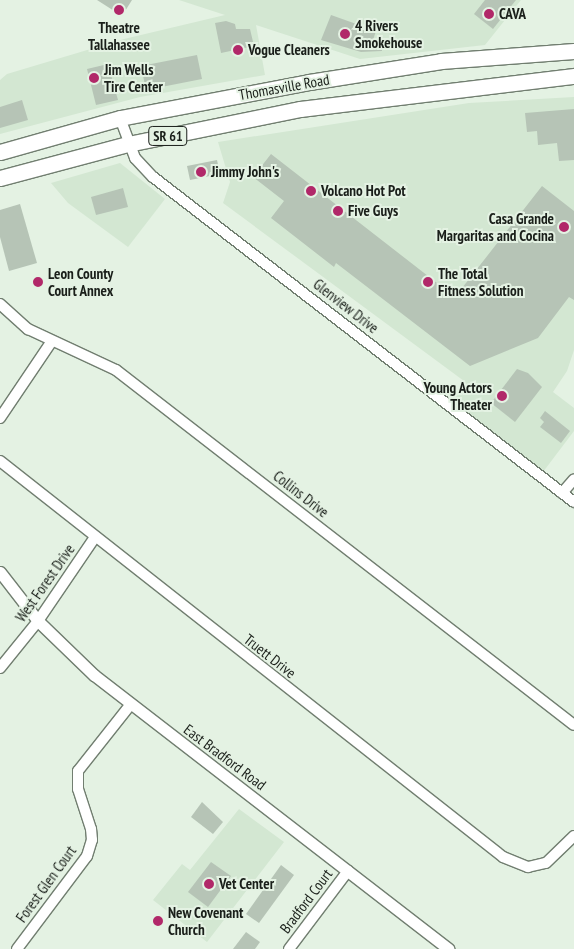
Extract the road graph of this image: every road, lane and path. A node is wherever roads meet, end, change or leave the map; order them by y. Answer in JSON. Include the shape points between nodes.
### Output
{"nodes":[{"id":1,"x":574,"y":51,"type":"edge"},
{"id":2,"x":554,"y":52,"type":"junction"},
{"id":3,"x":441,"y":61,"type":"junction"},
{"id":4,"x":574,"y":76,"type":"edge"},
{"id":5,"x":559,"y":77,"type":"junction"},
{"id":6,"x":444,"y":89,"type":"junction"},
{"id":7,"x":246,"y":94,"type":"junction"},
{"id":8,"x":120,"y":118,"type":"junction"},
{"id":9,"x":250,"y":119,"type":"junction"},
{"id":10,"x":128,"y":144,"type":"junction"},
{"id":11,"x":0,"y":152,"type":"edge"},
{"id":12,"x":0,"y":178,"type":"edge"},
{"id":13,"x":0,"y":304,"type":"edge"},
{"id":14,"x":52,"y":341,"type":"junction"},
{"id":15,"x":0,"y":418,"type":"edge"},
{"id":16,"x":0,"y":460,"type":"edge"},
{"id":17,"x":574,"y":479,"type":"edge"},
{"id":18,"x":562,"y":494,"type":"junction"},
{"id":19,"x":574,"y":502,"type":"edge"},
{"id":20,"x":95,"y":537,"type":"junction"},
{"id":21,"x":0,"y":572,"type":"edge"},
{"id":22,"x":38,"y":620,"type":"junction"},
{"id":23,"x":0,"y":668,"type":"edge"},
{"id":24,"x":131,"y":704,"type":"junction"},
{"id":25,"x":574,"y":725,"type":"edge"},
{"id":26,"x":574,"y":836,"type":"edge"},
{"id":27,"x":348,"y":871,"type":"junction"},
{"id":28,"x":17,"y":949,"type":"edge"},
{"id":29,"x":288,"y":949,"type":"edge"},
{"id":30,"x":448,"y":949,"type":"edge"}],
"edges":[{"from":1,"to":2,"type":"main road","name":"Thomasville Road","number":"SR 61"},
{"from":2,"to":3,"type":"main road","name":"Thomasville Road","number":"SR 61"},
{"from":2,"to":5,"type":"main road"},
{"from":3,"to":6,"type":"main road"},
{"from":3,"to":7,"type":"main road","name":"Thomasville Road","number":"SR 61"},
{"from":4,"to":5,"type":"main road","name":"Thomasville Road","number":"SR 61"},
{"from":5,"to":6,"type":"main road","name":"Thomasville Road","number":"SR 61"},
{"from":6,"to":9,"type":"main road","name":"Thomasville Road","number":"SR 61"},
{"from":7,"to":8,"type":"main road","name":"Thomasville Road","number":"SR 61"},
{"from":7,"to":9,"type":"main road"},
{"from":8,"to":10,"type":"street","name":"Glenview Drive"},
{"from":8,"to":11,"type":"main road","name":"Thomasville Road","number":"SR 61"},
{"from":9,"to":10,"type":"main road","name":"Thomasville Road","number":"SR 61"},
{"from":10,"to":12,"type":"main road","name":"Thomasville Road","number":"SR 61"},
{"from":10,"to":18,"type":"street","name":"Glenview Drive","via":[[141,166],[154,177]]},
{"from":13,"to":14,"type":"street","name":"Collins Drive","via":[[28,328]]},
{"from":14,"to":15,"type":"street"},
{"from":14,"to":25,"type":"street","name":"Collins Drive","via":[[75,348],[116,370]]},
{"from":16,"to":20,"type":"street","name":"Truett Drive"},
{"from":17,"to":18,"type":"street"},
{"from":18,"to":19,"type":"street","name":"Glenview Drive"},
{"from":20,"to":22,"type":"street","name":"West Forest Drive"},
{"from":20,"to":26,"type":"street","name":"Truett Drive","via":[[503,857],[528,867],[546,863]]},
{"from":21,"to":22,"type":"street","name":"East Bradford Road"},
{"from":22,"to":23,"type":"street","name":"West Forest Drive"},
{"from":22,"to":24,"type":"street","name":"East Bradford Road","via":[[72,655]]},
{"from":24,"to":27,"type":"street","name":"East Bradford Road"},
{"from":24,"to":28,"type":"street","name":"Forest Glen Court","via":[[78,771],[78,789],[91,829],[92,840],[86,856]]},
{"from":27,"to":29,"type":"street","name":"Bradford Court"},
{"from":27,"to":30,"type":"street","name":"East Bradford Road"}]}
